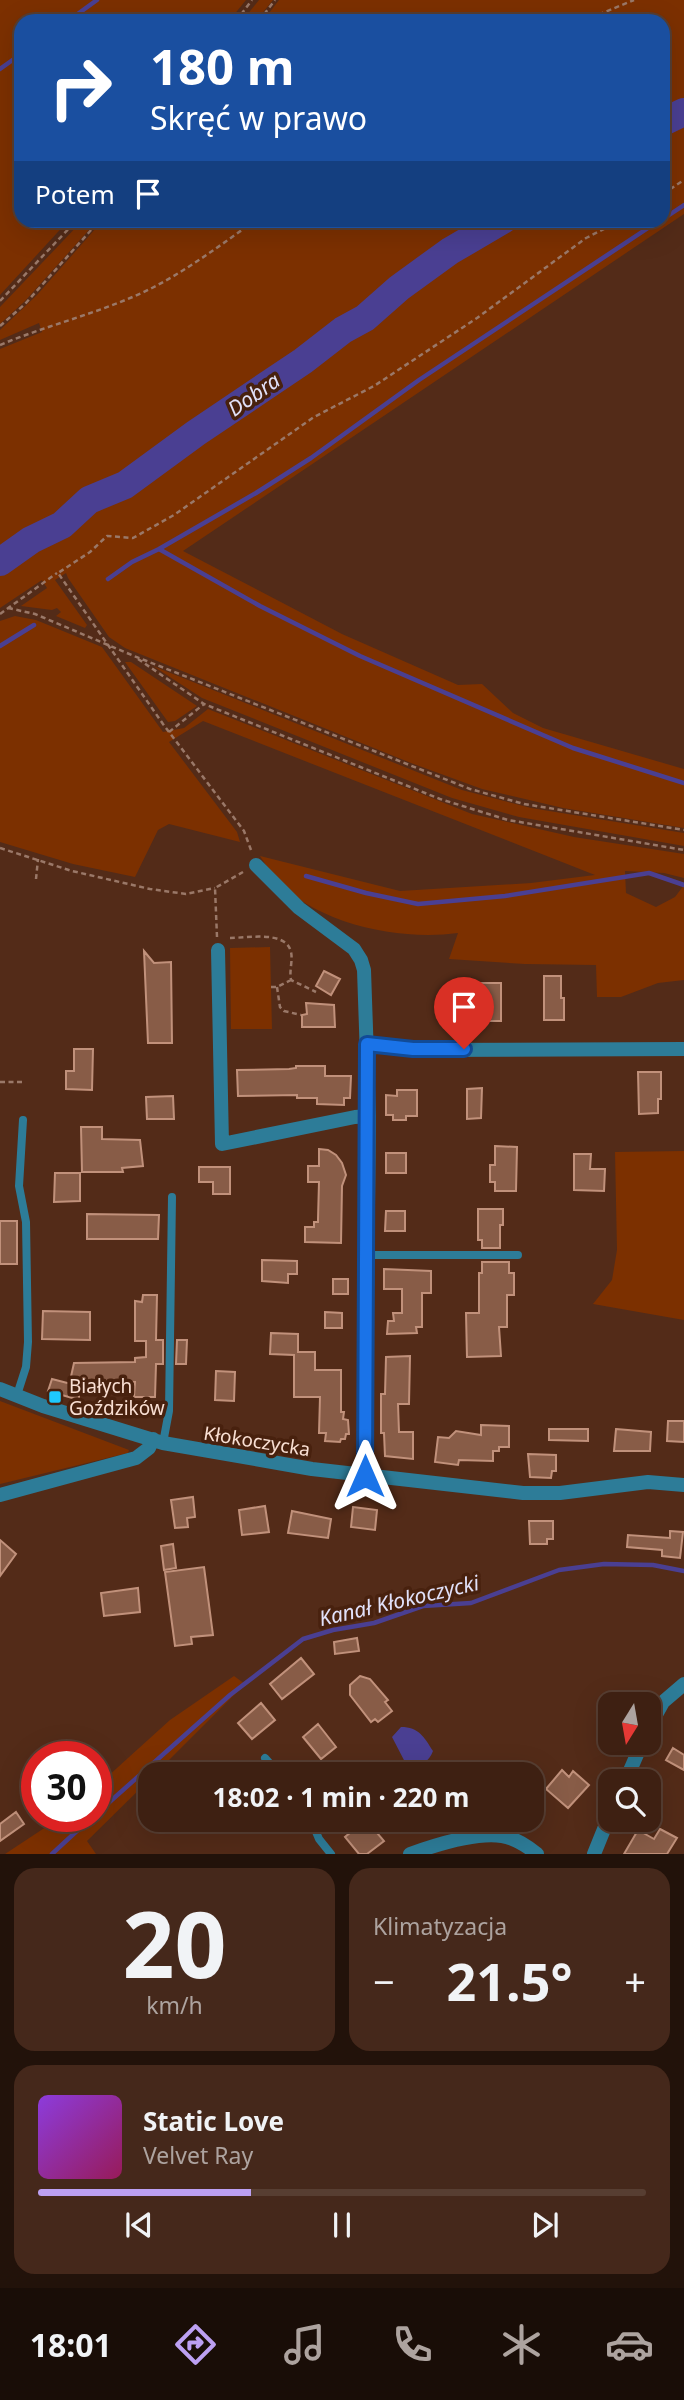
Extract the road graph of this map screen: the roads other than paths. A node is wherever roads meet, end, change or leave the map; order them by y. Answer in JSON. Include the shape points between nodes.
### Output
{"nodes":[{"id":1,"x":257,"y":865,"type":"road end"},
{"id":2,"x":218,"y":950,"type":"road end"},
{"id":3,"x":367,"y":1044,"type":"junction"},
{"id":4,"x":684,"y":1049,"type":"edge"},
{"id":5,"x":369,"y":1116,"type":"junction"},
{"id":6,"x":23,"y":1120,"type":"dead end"},
{"id":7,"x":172,"y":1197,"type":"dead end"},
{"id":8,"x":366,"y":1255,"type":"junction"},
{"id":9,"x":518,"y":1255,"type":"dead end"},
{"id":10,"x":0,"y":1389,"type":"edge"},
{"id":11,"x":17,"y":1395,"type":"junction"},
{"id":12,"x":158,"y":1441,"type":"junction"},
{"id":13,"x":365,"y":1476,"type":"junction"},
{"id":14,"x":684,"y":1485,"type":"edge"},
{"id":15,"x":0,"y":1495,"type":"edge"},
{"id":16,"x":684,"y":1684,"type":"edge"},
{"id":17,"x":662,"y":1704,"type":"edge"},
{"id":18,"x":265,"y":1758,"type":"dead end"},
{"id":19,"x":268,"y":1762,"type":"edge"},
{"id":20,"x":316,"y":1832,"type":"edge"},
{"id":21,"x":603,"y":1832,"type":"edge"},
{"id":22,"x":417,"y":1853,"type":"edge"},
{"id":23,"x":331,"y":1854,"type":"edge"},
{"id":24,"x":537,"y":1854,"type":"edge"},
{"id":25,"x":594,"y":1854,"type":"edge"}],
"edges":[{"from":1,"to":3,"type":"street","via":[[361,960]]},
{"from":2,"to":5,"type":"street","via":[[222,1144]]},
{"from":3,"to":4,"type":"street","via":[[413,1049]]},
{"from":3,"to":5,"type":"street"},
{"from":5,"to":8,"type":"street"},
{"from":6,"to":11,"type":"lane","via":[[19,1186],[26,1222],[29,1342]]},
{"from":7,"to":12,"type":"lane","via":[[169,1411]]},
{"from":8,"to":9,"type":"lane"},
{"from":8,"to":13,"type":"street"},
{"from":10,"to":11,"type":"street","name":"Kłokoczycka"},
{"from":11,"to":12,"type":"street","name":"Kłokoczycka"},
{"from":12,"to":13,"type":"street","name":"Kłokoczycka"},
{"from":12,"to":15,"type":"street","via":[[136,1458]]},
{"from":13,"to":14,"type":"street","name":"Kłokoczycka","via":[[523,1493],[648,1482]]},
{"from":16,"to":17,"type":"street"},
{"from":18,"to":19,"type":"lane"},
{"from":20,"to":23,"type":"lane"},
{"from":21,"to":25,"type":"street"},
{"from":22,"to":24,"type":"street","via":[[503,1836]]}]}
